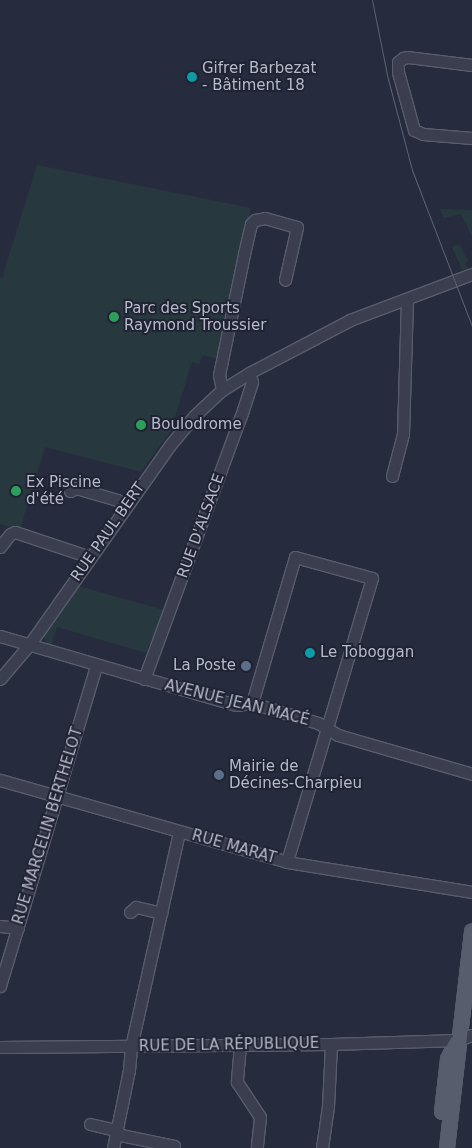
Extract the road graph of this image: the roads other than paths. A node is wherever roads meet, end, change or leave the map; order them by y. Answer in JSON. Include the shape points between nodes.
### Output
{"nodes":[{"id":1,"x":472,"y":66,"type":"edge"},
{"id":2,"x":472,"y":138,"type":"edge"},
{"id":3,"x":472,"y":274,"type":"edge"},
{"id":4,"x":285,"y":280,"type":"dead end"},
{"id":5,"x":472,"y":280,"type":"edge"},
{"id":6,"x":420,"y":295,"type":"junction"},
{"id":7,"x":407,"y":300,"type":"junction"},
{"id":8,"x":249,"y":373,"type":"junction"},
{"id":9,"x":222,"y":390,"type":"junction"},
{"id":10,"x":392,"y":476,"type":"dead end"},
{"id":11,"x":70,"y":491,"type":"dead end"},
{"id":12,"x":126,"y":506,"type":"junction"},
{"id":13,"x":0,"y":547,"type":"edge"},
{"id":14,"x":90,"y":557,"type":"junction"},
{"id":15,"x":0,"y":636,"type":"edge"},
{"id":16,"x":29,"y":645,"type":"junction"},
{"id":17,"x":96,"y":665,"type":"junction"},
{"id":18,"x":0,"y":679,"type":"edge"},
{"id":19,"x":144,"y":679,"type":"junction"},
{"id":20,"x":252,"y":704,"type":"junction"},
{"id":21,"x":326,"y":728,"type":"junction"},
{"id":22,"x":472,"y":774,"type":"edge"},
{"id":23,"x":0,"y":780,"type":"edge"},
{"id":24,"x":57,"y":797,"type":"junction"},
{"id":25,"x":180,"y":832,"type":"junction"},
{"id":26,"x":287,"y":862,"type":"junction"},
{"id":27,"x":472,"y":892,"type":"edge"},
{"id":28,"x":130,"y":912,"type":"dead end"},
{"id":29,"x":161,"y":913,"type":"junction"},
{"id":30,"x":0,"y":926,"type":"edge"},
{"id":31,"x":18,"y":928,"type":"junction"},
{"id":32,"x":472,"y":931,"type":"edge"},
{"id":33,"x":0,"y":986,"type":"edge"},
{"id":34,"x":472,"y":1035,"type":"edge"},
{"id":35,"x":458,"y":1040,"type":"junction"},
{"id":36,"x":331,"y":1044,"type":"junction"},
{"id":37,"x":240,"y":1046,"type":"junction"},
{"id":38,"x":0,"y":1047,"type":"edge"},
{"id":39,"x":131,"y":1047,"type":"junction"},
{"id":40,"x":90,"y":1124,"type":"dead end"},
{"id":41,"x":117,"y":1132,"type":"junction"},
{"id":42,"x":113,"y":1148,"type":"edge"},
{"id":43,"x":174,"y":1148,"type":"edge"},
{"id":44,"x":256,"y":1148,"type":"edge"},
{"id":45,"x":322,"y":1148,"type":"edge"},
{"id":46,"x":438,"y":1148,"type":"edge"},
{"id":47,"x":447,"y":1148,"type":"edge"}],
"edges":[{"from":1,"to":2,"type":"street","via":[[408,57],[398,62],[414,130],[423,134]]},
{"from":3,"to":6,"type":"street","name":"RUE PAUL BERT","via":[[430,288]]},
{"from":4,"to":9,"type":"street","via":[[297,227],[266,218],[255,220],[251,224],[219,375]]},
{"from":5,"to":6,"type":"street","name":"RUE PAUL BERT"},
{"from":6,"to":7,"type":"street","name":"RUE PAUL BERT"},
{"from":7,"to":8,"type":"street","name":"RUE PAUL BERT","via":[[350,320]]},
{"from":7,"to":10,"type":"street","via":[[403,434]]},
{"from":8,"to":9,"type":"street","name":"RUE PAUL BERT"},
{"from":8,"to":19,"type":"street","name":"RUE D'ALSACE","via":[[252,382],[241,416]]},
{"from":9,"to":12,"type":"street","name":"RUE PAUL BERT","via":[[194,416]]},
{"from":11,"to":12,"type":"street","via":[[76,488],[117,500]]},
{"from":12,"to":14,"type":"street","name":"RUE PAUL BERT"},
{"from":13,"to":14,"type":"street","via":[[10,534],[16,532]]},
{"from":14,"to":16,"type":"street","name":"RUE PAUL BERT"},
{"from":15,"to":16,"type":"street","name":"AVENUE JEAN MACÉ"},
{"from":16,"to":17,"type":"street","name":"AVENUE JEAN MACÉ"},
{"from":16,"to":18,"type":"street","name":"RUE PAUL BERT"},
{"from":17,"to":19,"type":"street","name":"AVENUE JEAN MACÉ"},
{"from":17,"to":24,"type":"street","name":"RUE MARCELIN BERTHELOT"},
{"from":19,"to":20,"type":"street","name":"AVENUE JEAN MACÉ","via":[[236,705]]},
{"from":20,"to":21,"type":"street","name":"AVENUE JEAN MACÉ"},
{"from":20,"to":21,"type":"street","via":[[295,557],[372,578]]},
{"from":21,"to":22,"type":"street","name":"AVENUE JEAN MACÉ","via":[[338,735]]},
{"from":21,"to":26,"type":"street"},
{"from":23,"to":24,"type":"street","name":"RUE MARAT"},
{"from":24,"to":25,"type":"street","name":"RUE MARAT"},
{"from":24,"to":31,"type":"street","name":"RUE MARCELIN BERTHELOT"},
{"from":25,"to":26,"type":"street","name":"RUE MARAT"},
{"from":25,"to":29,"type":"street"},
{"from":26,"to":27,"type":"street","name":"RUE MARAT"},
{"from":28,"to":29,"type":"street","via":[[136,907]]},
{"from":29,"to":39,"type":"street"},
{"from":30,"to":31,"type":"street"},
{"from":31,"to":33,"type":"street","name":"RUE MARCELIN BERTHELOT"},
{"from":32,"to":35,"type":"main road"},
{"from":34,"to":35,"type":"street","name":"RUE DE LA RÉPUBLIQUE"},
{"from":35,"to":36,"type":"street","name":"RUE DE LA RÉPUBLIQUE"},
{"from":35,"to":46,"type":"main road","via":[[448,1059]]},
{"from":35,"to":47,"type":"main road"},
{"from":36,"to":37,"type":"street","name":"RUE DE LA RÉPUBLIQUE"},
{"from":36,"to":45,"type":"street"},
{"from":37,"to":39,"type":"street","name":"RUE DE LA RÉPUBLIQUE"},
{"from":37,"to":44,"type":"street","via":[[237,1082],[260,1116]]},
{"from":38,"to":39,"type":"street","name":"RUE DE LA RÉPUBLIQUE"},
{"from":39,"to":41,"type":"street"},
{"from":40,"to":41,"type":"street"},
{"from":41,"to":42,"type":"street"},
{"from":41,"to":43,"type":"street"}]}
